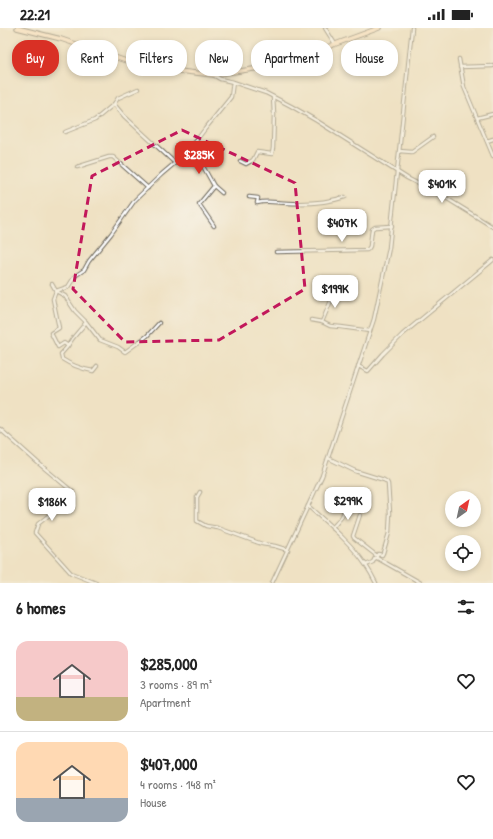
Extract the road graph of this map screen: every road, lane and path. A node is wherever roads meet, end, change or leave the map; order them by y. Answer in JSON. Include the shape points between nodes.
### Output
{"nodes":[{"id":1,"x":17,"y":28,"type":"edge"},
{"id":2,"x":325,"y":28,"type":"edge"},
{"id":3,"x":379,"y":28,"type":"edge"},
{"id":4,"x":412,"y":28,"type":"edge"},
{"id":5,"x":335,"y":44,"type":"junction"},
{"id":6,"x":459,"y":59,"type":"dead end"},
{"id":7,"x":493,"y":66,"type":"edge"},
{"id":8,"x":460,"y":67,"type":"junction"},
{"id":9,"x":243,"y":71,"type":"edge"},
{"id":10,"x":195,"y":73,"type":"edge"},
{"id":11,"x":215,"y":76,"type":"edge"},
{"id":12,"x":234,"y":82,"type":"junction"},
{"id":13,"x":138,"y":88,"type":"dead end"},
{"id":14,"x":273,"y":97,"type":"junction"},
{"id":15,"x":114,"y":104,"type":"junction"},
{"id":16,"x":493,"y":114,"type":"edge"},
{"id":17,"x":477,"y":118,"type":"junction"},
{"id":18,"x":65,"y":132,"type":"dead end"},
{"id":19,"x":433,"y":137,"type":"dead end"},
{"id":20,"x":493,"y":140,"type":"edge"},
{"id":21,"x":487,"y":141,"type":"junction"},
{"id":22,"x":194,"y":144,"type":"junction"},
{"id":23,"x":399,"y":151,"type":"junction"},
{"id":24,"x":493,"y":156,"type":"edge"},
{"id":25,"x":240,"y":161,"type":"dead end"},
{"id":26,"x":175,"y":163,"type":"junction"},
{"id":27,"x":77,"y":167,"type":"dead end"},
{"id":28,"x":397,"y":171,"type":"junction"},
{"id":29,"x":214,"y":186,"type":"junction"},
{"id":30,"x":148,"y":188,"type":"junction"},
{"id":31,"x":222,"y":193,"type":"dead end"},
{"id":32,"x":249,"y":197,"type":"dead end"},
{"id":33,"x":345,"y":197,"type":"dead end"},
{"id":34,"x":214,"y":226,"type":"dead end"},
{"id":35,"x":392,"y":226,"type":"junction"},
{"id":36,"x":493,"y":227,"type":"edge"},
{"id":37,"x":276,"y":252,"type":"dead end"},
{"id":38,"x":493,"y":260,"type":"edge"},
{"id":39,"x":52,"y":284,"type":"dead end"},
{"id":40,"x":56,"y":291,"type":"junction"},
{"id":41,"x":334,"y":291,"type":"dead end"},
{"id":42,"x":311,"y":320,"type":"dead end"},
{"id":43,"x":86,"y":322,"type":"junction"},
{"id":44,"x":322,"y":322,"type":"junction"},
{"id":45,"x":159,"y":323,"type":"dead end"},
{"id":46,"x":370,"y":331,"type":"junction"},
{"id":47,"x":68,"y":346,"type":"junction"},
{"id":48,"x":97,"y":366,"type":"dead end"},
{"id":49,"x":358,"y":366,"type":"junction"},
{"id":50,"x":0,"y":429,"type":"edge"},
{"id":51,"x":328,"y":458,"type":"junction"},
{"id":52,"x":200,"y":492,"type":"dead end"},
{"id":53,"x":345,"y":505,"type":"dead end"},
{"id":54,"x":308,"y":506,"type":"junction"},
{"id":55,"x":360,"y":515,"type":"dead end"},
{"id":56,"x":332,"y":528,"type":"junction"},
{"id":57,"x":288,"y":550,"type":"junction"},
{"id":58,"x":377,"y":557,"type":"junction"},
{"id":59,"x":366,"y":565,"type":"junction"},
{"id":60,"x":96,"y":583,"type":"edge"},
{"id":61,"x":272,"y":583,"type":"edge"},
{"id":62,"x":376,"y":583,"type":"edge"},
{"id":63,"x":421,"y":583,"type":"edge"}],
"edges":[{"from":1,"to":10,"type":"street","via":[[61,39],[144,67]]},
{"from":2,"to":5,"type":"street"},
{"from":3,"to":5,"type":"street"},
{"from":4,"to":23,"type":"street"},
{"from":5,"to":9,"type":"street","via":[[260,68]]},
{"from":6,"to":8,"type":"street"},
{"from":7,"to":8,"type":"street"},
{"from":8,"to":17,"type":"street","via":[[464,87]]},
{"from":11,"to":12,"type":"street"},
{"from":12,"to":14,"type":"street"},
{"from":12,"to":22,"type":"street","via":[[231,97]]},
{"from":13,"to":15,"type":"street","via":[[118,98]]},
{"from":14,"to":25,"type":"street","via":[[272,154],[257,152],[253,160],[246,164]]},
{"from":14,"to":28,"type":"street"},
{"from":15,"to":18,"type":"street","via":[[94,120]]},
{"from":15,"to":26,"type":"street"},
{"from":16,"to":17,"type":"street"},
{"from":17,"to":21,"type":"street"},
{"from":19,"to":23,"type":"street","via":[[412,152]]},
{"from":20,"to":21,"type":"street"},
{"from":21,"to":24,"type":"street"},
{"from":22,"to":26,"type":"street"},
{"from":22,"to":29,"type":"street"},
{"from":23,"to":28,"type":"street"},
{"from":26,"to":30,"type":"street"},
{"from":27,"to":30,"type":"street","via":[[114,157]]},
{"from":28,"to":35,"type":"street"},
{"from":28,"to":36,"type":"street"},
{"from":29,"to":31,"type":"street"},
{"from":29,"to":34,"type":"street","via":[[199,204]]},
{"from":30,"to":40,"type":"street","via":[[135,200],[84,270],[75,276],[68,287]]},
{"from":32,"to":33,"type":"street","via":[[258,198],[257,203],[265,201],[315,204]]},
{"from":35,"to":37,"type":"street","via":[[374,227],[367,250]]},
{"from":35,"to":46,"type":"street"},
{"from":38,"to":49,"type":"street","via":[[403,334],[368,371]]},
{"from":39,"to":40,"type":"street"},
{"from":40,"to":43,"type":"street","via":[[65,296]]},
{"from":40,"to":47,"type":"street","via":[[53,299],[59,328],[50,333],[58,348],[64,343]]},
{"from":41,"to":44,"type":"street"},
{"from":42,"to":44,"type":"street"},
{"from":43,"to":45,"type":"street","via":[[100,340],[125,352],[147,336]]},
{"from":43,"to":47,"type":"street"},
{"from":44,"to":46,"type":"street","via":[[330,326]]},
{"from":46,"to":49,"type":"street"},
{"from":47,"to":48,"type":"street","via":[[61,354],[70,364],[93,371]]},
{"from":49,"to":51,"type":"street"},
{"from":50,"to":60,"type":"street","via":[[73,492],[68,500],[38,524],[35,533],[71,572]]},
{"from":51,"to":54,"type":"street"},
{"from":51,"to":58,"type":"street","via":[[384,480],[388,484],[389,532],[383,553]]},
{"from":52,"to":57,"type":"street","via":[[197,496],[197,520],[206,526]]},
{"from":53,"to":56,"type":"street","via":[[343,516]]},
{"from":54,"to":56,"type":"street"},
{"from":54,"to":57,"type":"street"},
{"from":55,"to":58,"type":"street","via":[[353,536]]},
{"from":56,"to":59,"type":"street"},
{"from":57,"to":61,"type":"street"},
{"from":58,"to":59,"type":"street"},
{"from":58,"to":63,"type":"street"},
{"from":59,"to":62,"type":"street"}]}
